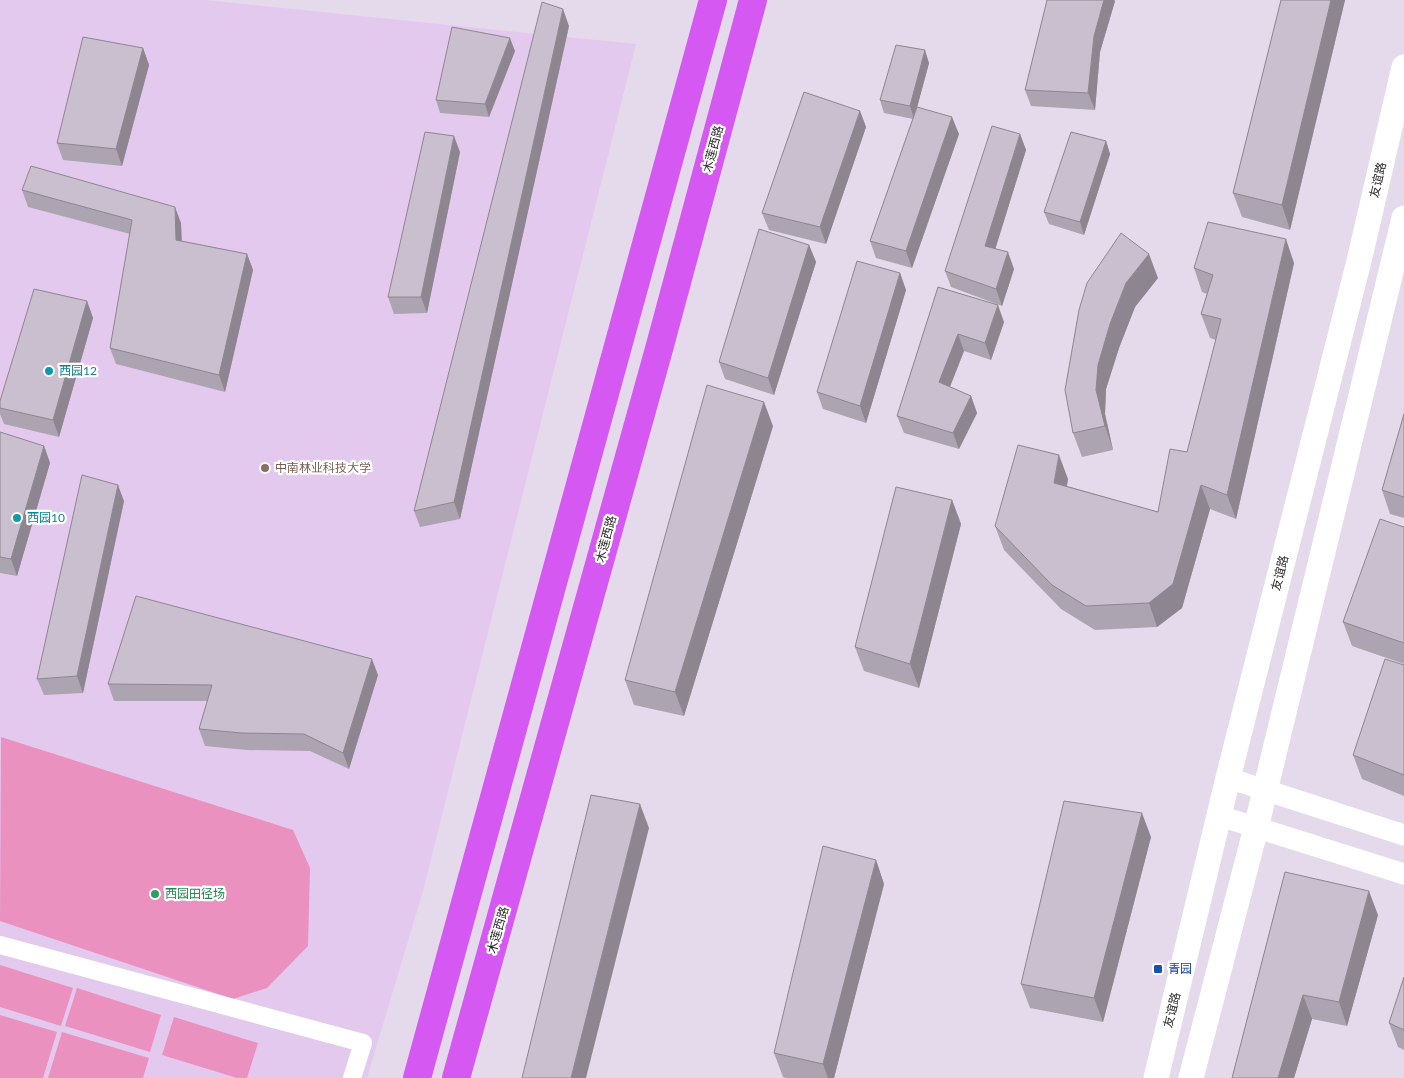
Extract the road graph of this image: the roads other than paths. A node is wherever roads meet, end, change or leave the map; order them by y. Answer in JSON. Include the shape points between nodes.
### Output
{"nodes":[{"id":1,"x":713,"y":0,"type":"edge"},
{"id":2,"x":753,"y":0,"type":"edge"},
{"id":3,"x":1404,"y":67,"type":"edge"},
{"id":4,"x":1404,"y":218,"type":"edge"},
{"id":5,"x":1228,"y":778,"type":"junction"},
{"id":6,"x":1266,"y":790,"type":"junction"},
{"id":7,"x":1220,"y":816,"type":"junction"},
{"id":8,"x":1256,"y":828,"type":"junction"},
{"id":9,"x":1404,"y":835,"type":"edge"},
{"id":10,"x":1404,"y":874,"type":"edge"},
{"id":11,"x":0,"y":944,"type":"edge"},
{"id":12,"x":352,"y":1078,"type":"edge"},
{"id":13,"x":417,"y":1078,"type":"edge"},
{"id":14,"x":456,"y":1078,"type":"edge"},
{"id":15,"x":1156,"y":1078,"type":"edge"},
{"id":16,"x":1191,"y":1078,"type":"edge"}],
"edges":[{"from":1,"to":13,"type":"main road"},
{"from":2,"to":14,"type":"main road","name":"木莲西路"},
{"from":3,"to":5,"type":"main road","name":"友谊路","via":[[1357,270]]},
{"from":4,"to":6,"type":"main road"},
{"from":5,"to":6,"type":"street"},
{"from":5,"to":7,"type":"main road","name":"友谊路"},
{"from":6,"to":8,"type":"main road"},
{"from":6,"to":9,"type":"street"},
{"from":7,"to":8,"type":"street"},
{"from":7,"to":15,"type":"main road","name":"友谊路"},
{"from":8,"to":10,"type":"street"},
{"from":8,"to":16,"type":"main road"},
{"from":11,"to":12,"type":"street","via":[[363,1044]]}]}
